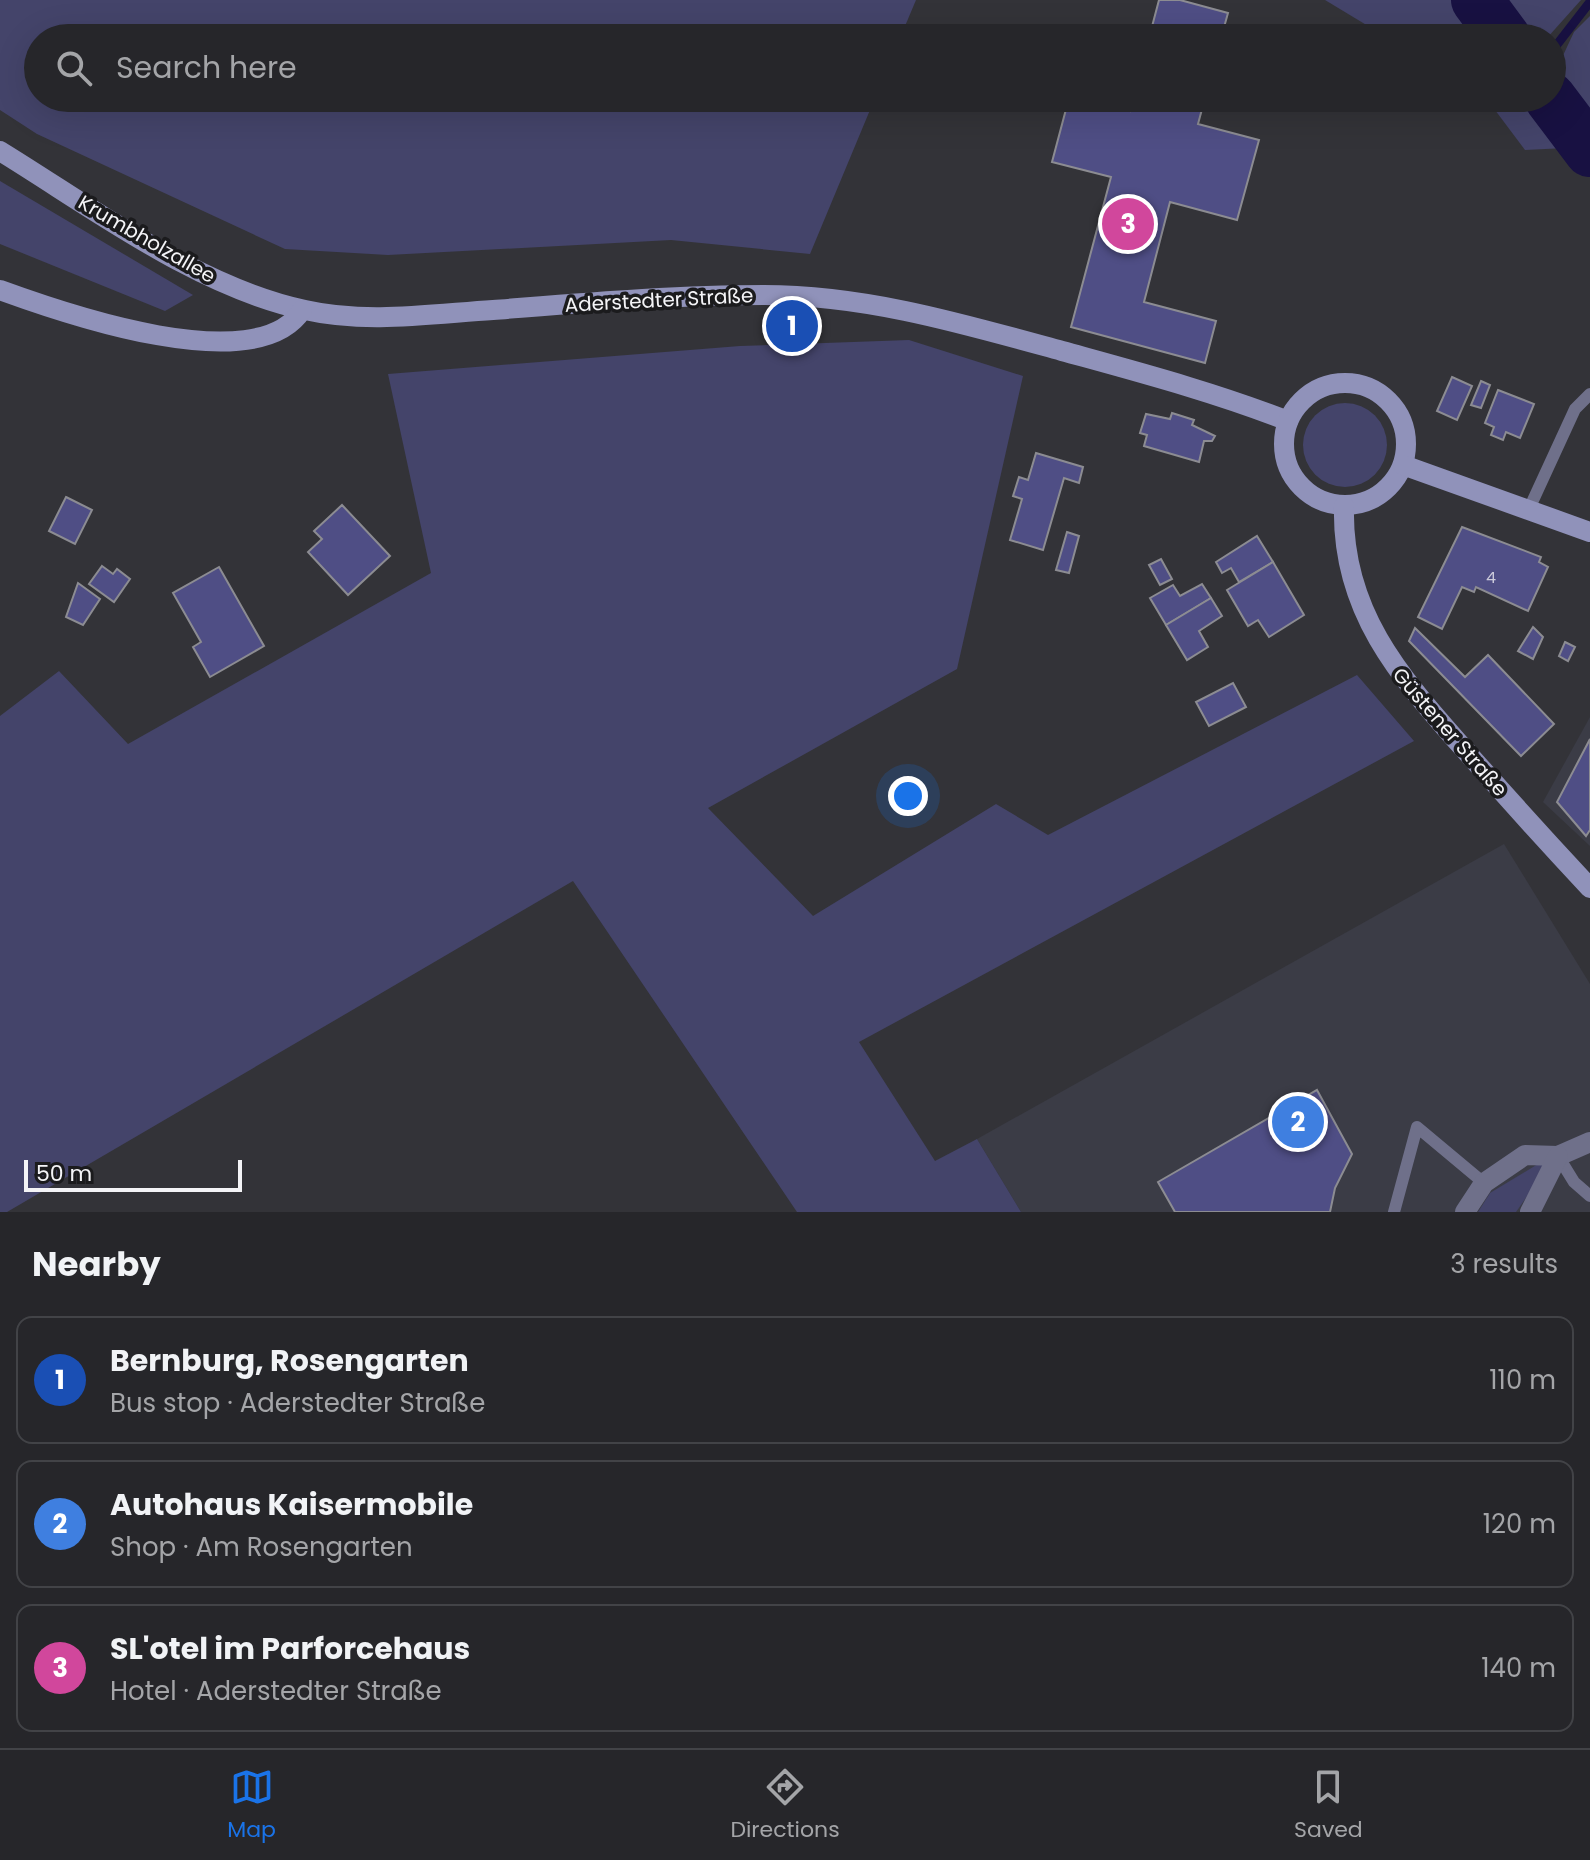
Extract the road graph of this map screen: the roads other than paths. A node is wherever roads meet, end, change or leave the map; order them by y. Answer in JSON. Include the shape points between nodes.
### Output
{"nodes":[{"id":1,"x":0,"y":151,"type":"edge"},
{"id":2,"x":0,"y":290,"type":"edge"},
{"id":3,"x":302,"y":310,"type":"junction"},
{"id":4,"x":1590,"y":394,"type":"edge"},
{"id":5,"x":1288,"y":421,"type":"junction"},
{"id":6,"x":1403,"y":465,"type":"junction"},
{"id":7,"x":1344,"y":506,"type":"junction"},
{"id":8,"x":1529,"y":509,"type":"junction"},
{"id":9,"x":1590,"y":532,"type":"edge"},
{"id":10,"x":1590,"y":888,"type":"edge"},
{"id":11,"x":1590,"y":1142,"type":"edge"},
{"id":12,"x":1558,"y":1156,"type":"junction"},
{"id":13,"x":1484,"y":1183,"type":"junction"},
{"id":14,"x":1590,"y":1196,"type":"edge"},
{"id":15,"x":1394,"y":1212,"type":"edge"},
{"id":16,"x":1465,"y":1212,"type":"edge"},
{"id":17,"x":1530,"y":1212,"type":"edge"}],
"edges":[{"from":1,"to":3,"type":"street","name":"Krumbholzallee","via":[[200,271],[242,292]]},
{"from":2,"to":3,"type":"street","via":[[106,325],[188,338],[267,337],[295,321]]},
{"from":3,"to":5,"type":"street","name":"Aderstedter Straße","via":[[375,317],[723,296],[828,299],[1007,335]]},
{"from":4,"to":8,"type":"lane","via":[[1575,409]]},
{"from":5,"to":6,"type":"street","via":[[1297,405],[1320,388],[1365,386],[1399,414],[1406,439]]},
{"from":5,"to":7,"type":"street","via":[[1284,450],[1294,478],[1320,500]]},
{"from":6,"to":7,"type":"street","via":[[1384,492]]},
{"from":6,"to":8,"type":"street"},
{"from":7,"to":10,"type":"street","name":"Güstener Straße","via":[[1349,569],[1367,619],[1394,668]]},
{"from":8,"to":9,"type":"street"},
{"from":11,"to":12,"type":"street"},
{"from":12,"to":13,"type":"street","via":[[1525,1155]]},
{"from":12,"to":14,"type":"lane"},
{"from":12,"to":17,"type":"street"},
{"from":13,"to":15,"type":"lane","via":[[1417,1127]]},
{"from":13,"to":16,"type":"street"}]}
